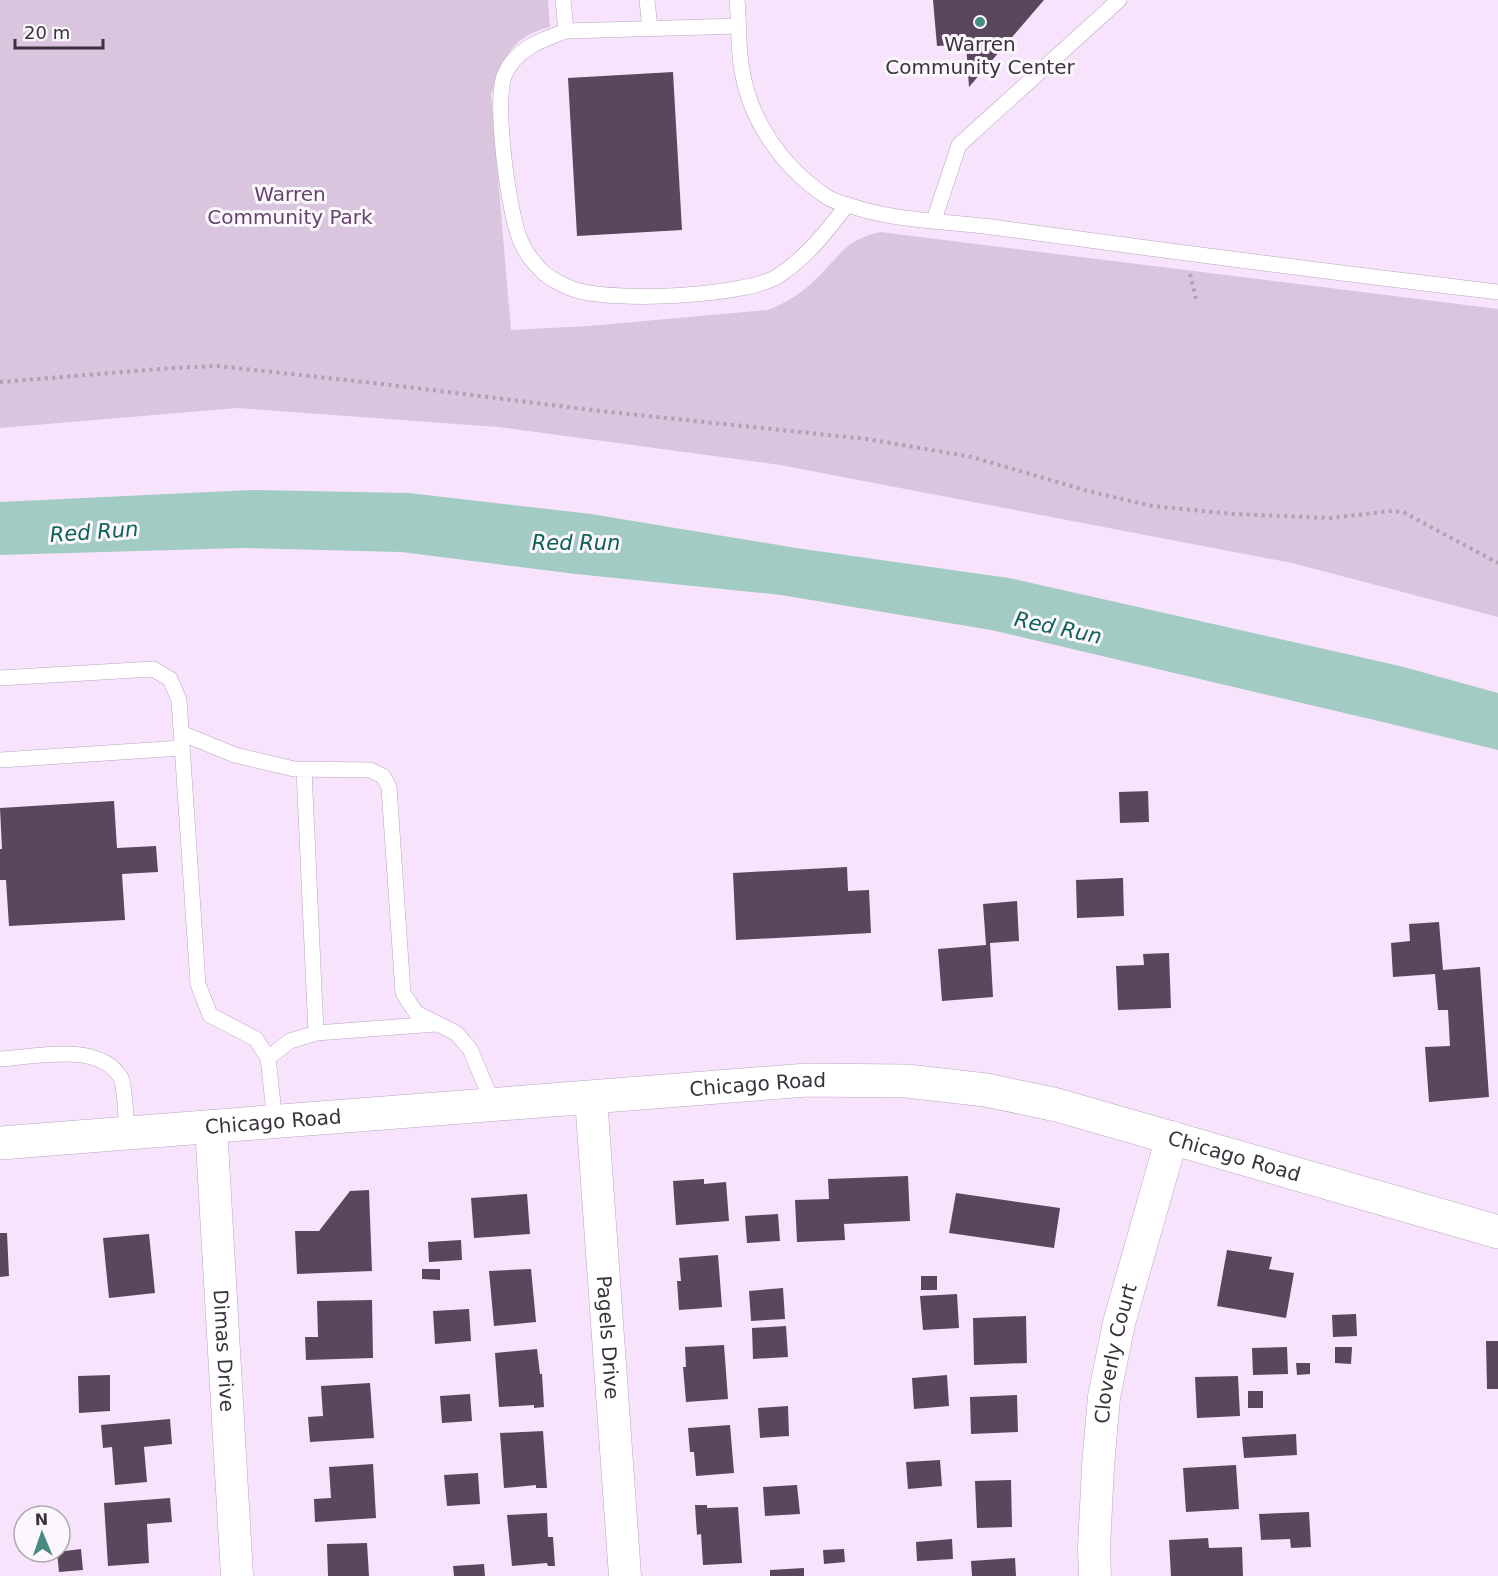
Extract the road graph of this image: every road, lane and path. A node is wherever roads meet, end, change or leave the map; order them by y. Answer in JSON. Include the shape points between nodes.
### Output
{"nodes":[{"id":1,"x":563,"y":0,"type":"edge"},
{"id":2,"x":647,"y":0,"type":"edge"},
{"id":3,"x":737,"y":0,"type":"edge"},
{"id":4,"x":1119,"y":0,"type":"edge"},
{"id":5,"x":739,"y":26,"type":"junction"},
{"id":6,"x":650,"y":29,"type":"junction"},
{"id":7,"x":566,"y":31,"type":"junction"},
{"id":8,"x":847,"y":205,"type":"junction"},
{"id":9,"x":934,"y":220,"type":"junction"},
{"id":10,"x":1498,"y":292,"type":"edge"},
{"id":11,"x":0,"y":382,"type":"edge"},
{"id":12,"x":1498,"y":563,"type":"edge"},
{"id":13,"x":0,"y":678,"type":"edge"},
{"id":14,"x":182,"y":740,"type":"junction"},
{"id":15,"x":0,"y":760,"type":"edge"},
{"id":16,"x":304,"y":769,"type":"junction"},
{"id":17,"x":437,"y":1024,"type":"junction"},
{"id":18,"x":316,"y":1033,"type":"junction"},
{"id":19,"x":268,"y":1058,"type":"junction"},
{"id":20,"x":0,"y":1059,"type":"edge"},
{"id":21,"x":591,"y":1098,"type":"junction"},
{"id":22,"x":494,"y":1106,"type":"junction"},
{"id":23,"x":275,"y":1122,"type":"junction"},
{"id":24,"x":211,"y":1126,"type":"junction"},
{"id":25,"x":127,"y":1133,"type":"junction"},
{"id":26,"x":1173,"y":1137,"type":"junction"},
{"id":27,"x":0,"y":1143,"type":"edge"},
{"id":28,"x":1498,"y":1233,"type":"edge"},
{"id":29,"x":237,"y":1576,"type":"edge"},
{"id":30,"x":624,"y":1576,"type":"edge"},
{"id":31,"x":1095,"y":1576,"type":"edge"}],
"edges":[{"from":1,"to":7,"type":"lane"},
{"from":2,"to":6,"type":"lane"},
{"from":3,"to":5,"type":"lane"},
{"from":4,"to":9,"type":"lane","via":[[959,145]]},
{"from":5,"to":6,"type":"lane"},
{"from":5,"to":8,"type":"lane","via":[[741,65],[759,124],[776,151],[797,173],[829,199]]},
{"from":6,"to":7,"type":"lane"},
{"from":7,"to":8,"type":"lane","via":[[539,41],[515,58],[504,76],[500,96],[510,198],[521,243],[542,271],[574,290],[597,295],[731,291],[776,278],[803,257]]},
{"from":8,"to":9,"type":"lane","via":[[871,213]]},
{"from":9,"to":10,"type":"lane"},
{"from":11,"to":12,"type":"path","via":[[218,366],[867,439],[972,457],[1088,492],[1152,506],[1330,518],[1403,512]]},
{"from":13,"to":14,"type":"lane","via":[[153,669],[170,679],[179,700]]},
{"from":14,"to":15,"type":"lane"},
{"from":14,"to":16,"type":"lane"},
{"from":14,"to":19,"type":"lane","via":[[198,984],[210,1015],[256,1039]]},
{"from":16,"to":17,"type":"lane","via":[[370,770],[383,776],[389,787],[403,993],[416,1013]]},
{"from":16,"to":18,"type":"lane"},
{"from":17,"to":18,"type":"lane"},
{"from":17,"to":22,"type":"lane","via":[[456,1033],[470,1049]]},
{"from":18,"to":19,"type":"lane","via":[[290,1041]]},
{"from":19,"to":23,"type":"lane"},
{"from":20,"to":25,"type":"lane","via":[[79,1053],[106,1061],[122,1079]]},
{"from":21,"to":22,"type":"street","name":"Chicago Road"},
{"from":21,"to":26,"type":"street","name":"Chicago Road","via":[[807,1080],[906,1081],[986,1090]]},
{"from":21,"to":30,"type":"street","name":"Pagels Drive"},
{"from":22,"to":23,"type":"street","name":"Chicago Road"},
{"from":23,"to":24,"type":"street","name":"Chicago Road"},
{"from":24,"to":25,"type":"street","name":"Chicago Road"},
{"from":24,"to":29,"type":"street","name":"Dimas Drive"},
{"from":25,"to":27,"type":"street","name":"Chicago Road"},
{"from":26,"to":28,"type":"street","name":"Chicago Road"},
{"from":26,"to":31,"type":"street","name":"Cloverly Court","via":[[1119,1323],[1104,1397]]}]}
